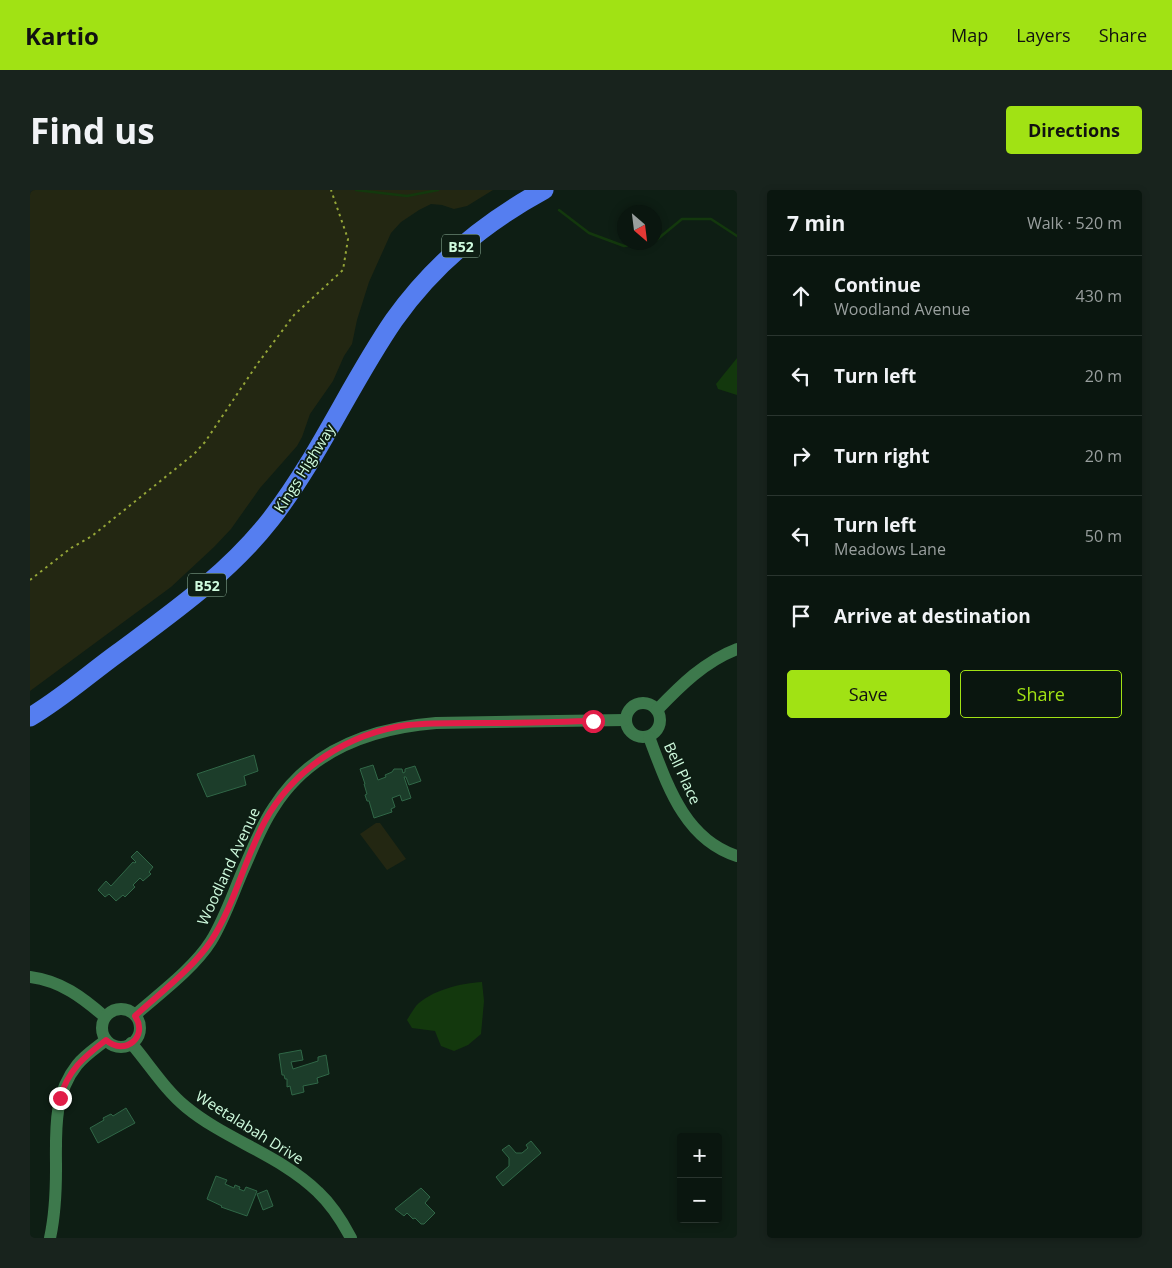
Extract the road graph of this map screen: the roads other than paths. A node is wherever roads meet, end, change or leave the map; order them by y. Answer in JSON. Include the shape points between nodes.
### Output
{"nodes":[{"id":1,"x":542,"y":191,"type":"edge"},
{"id":2,"x":737,"y":649,"type":"edge"},
{"id":3,"x":657,"y":710,"type":"junction"},
{"id":4,"x":34,"y":715,"type":"edge"},
{"id":5,"x":625,"y":720,"type":"junction"},
{"id":6,"x":649,"y":737,"type":"junction"},
{"id":7,"x":737,"y":856,"type":"edge"},
{"id":8,"x":30,"y":977,"type":"edge"},
{"id":9,"x":135,"y":1016,"type":"junction"},
{"id":10,"x":105,"y":1017,"type":"junction"},
{"id":11,"x":106,"y":1040,"type":"junction"},
{"id":12,"x":131,"y":1043,"type":"junction"},
{"id":13,"x":50,"y":1238,"type":"edge"},
{"id":14,"x":352,"y":1238,"type":"edge"}],
"edges":[{"from":1,"to":4,"type":"highway","name":"Kings Highway","number":"B52","via":[[473,236],[414,294],[379,344],[289,494],[244,550],[188,600]]},
{"from":2,"to":3,"type":"street","via":[[704,667]]},
{"from":3,"to":5,"type":"street","via":[[641,703],[630,709]]},
{"from":3,"to":6,"type":"street","via":[[659,729]]},
{"from":5,"to":6,"type":"street","via":[[632,735]]},
{"from":5,"to":9,"type":"street","name":"Woodland Avenue","via":[[407,726],[360,737],[329,754],[299,776],[274,806],[210,943]]},
{"from":6,"to":7,"type":"street","name":"Bell Place","via":[[683,814],[711,843]]},
{"from":8,"to":10,"type":"street","via":[[63,986]]},
{"from":9,"to":10,"type":"street","via":[[120,1009]]},
{"from":9,"to":12,"type":"street","via":[[139,1030]]},
{"from":10,"to":11,"type":"street","via":[[102,1034]]},
{"from":11,"to":12,"type":"street","via":[[120,1047]]},
{"from":11,"to":13,"type":"street","via":[[85,1056],[63,1087],[55,1128],[55,1196]]},
{"from":12,"to":14,"type":"street","name":"Weetalabah Drive","via":[[185,1107],[291,1170],[318,1191]]}]}
